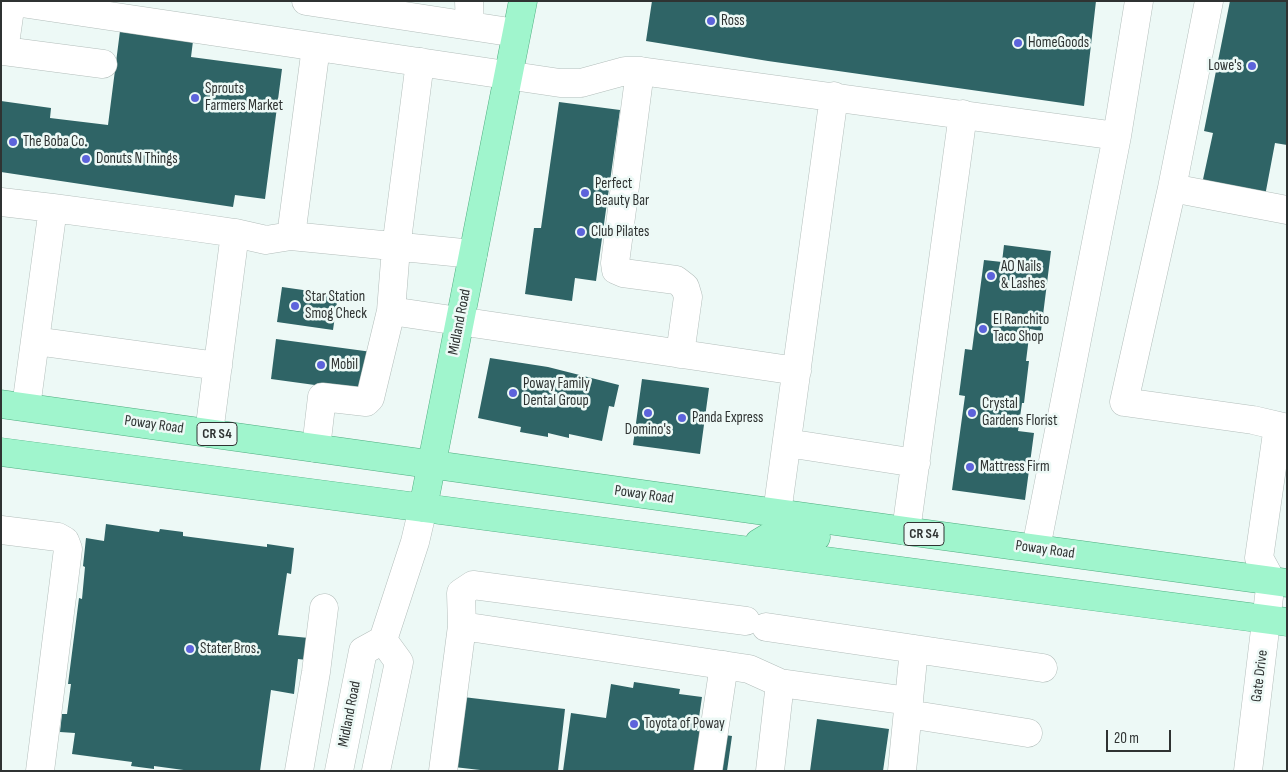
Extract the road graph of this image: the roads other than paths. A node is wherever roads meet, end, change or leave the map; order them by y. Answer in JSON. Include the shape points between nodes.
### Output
{"nodes":[{"id":1,"x":9,"y":1,"type":"edge"},
{"id":2,"x":306,"y":1,"type":"edge"},
{"id":3,"x":523,"y":1,"type":"edge"},
{"id":4,"x":1138,"y":1,"type":"edge"},
{"id":5,"x":1209,"y":1,"type":"edge"},
{"id":6,"x":469,"y":14,"type":"edge"},
{"id":7,"x":516,"y":34,"type":"junction"},
{"id":8,"x":316,"y":47,"type":"junction"},
{"id":9,"x":420,"y":62,"type":"junction"},
{"id":10,"x":103,"y":64,"type":"dead end"},
{"id":11,"x":640,"y":71,"type":"junction"},
{"id":12,"x":508,"y":74,"type":"junction"},
{"id":13,"x":834,"y":96,"type":"junction"},
{"id":14,"x":963,"y":114,"type":"junction"},
{"id":15,"x":1117,"y":136,"type":"junction"},
{"id":16,"x":1172,"y":188,"type":"junction"},
{"id":17,"x":1,"y":202,"type":"edge"},
{"id":18,"x":54,"y":208,"type":"junction"},
{"id":19,"x":1287,"y":210,"type":"edge"},
{"id":20,"x":235,"y":233,"type":"junction"},
{"id":21,"x":292,"y":236,"type":"junction"},
{"id":22,"x":396,"y":248,"type":"junction"},
{"id":23,"x":473,"y":254,"type":"junction"},
{"id":24,"x":391,"y":311,"type":"junction"},
{"id":25,"x":460,"y":321,"type":"junction"},
{"id":26,"x":35,"y":341,"type":"junction"},
{"id":27,"x":680,"y":354,"type":"junction"},
{"id":28,"x":218,"y":366,"type":"junction"},
{"id":29,"x":797,"y":371,"type":"junction"},
{"id":30,"x":10,"y":409,"type":"edge"},
{"id":31,"x":1283,"y":427,"type":"edge"},
{"id":32,"x":209,"y":433,"type":"junction"},
{"id":33,"x":787,"y":443,"type":"junction"},
{"id":34,"x":316,"y":448,"type":"junction"},
{"id":35,"x":1,"y":452,"type":"edge"},
{"id":36,"x":916,"y":463,"type":"junction"},
{"id":37,"x":432,"y":465,"type":"junction"},
{"id":38,"x":423,"y":508,"type":"junction"},
{"id":39,"x":777,"y":513,"type":"junction"},
{"id":40,"x":581,"y":529,"type":"junction"},
{"id":41,"x":1,"y":530,"type":"edge"},
{"id":42,"x":906,"y":531,"type":"junction"},
{"id":43,"x":956,"y":538,"type":"junction"},
{"id":44,"x":1036,"y":548,"type":"junction"},
{"id":45,"x":756,"y":552,"type":"junction"},
{"id":46,"x":1282,"y":575,"type":"edge"},
{"id":47,"x":324,"y":608,"type":"dead end"},
{"id":48,"x":1277,"y":621,"type":"edge"},
{"id":49,"x":462,"y":626,"type":"junction"},
{"id":50,"x":383,"y":640,"type":"junction"},
{"id":51,"x":914,"y":649,"type":"junction"},
{"id":52,"x":724,"y":665,"type":"junction"},
{"id":53,"x":1042,"y":668,"type":"dead end"},
{"id":54,"x":780,"y":683,"type":"junction"},
{"id":55,"x":908,"y":708,"type":"junction"},
{"id":56,"x":1028,"y":733,"type":"dead end"},
{"id":57,"x":40,"y":771,"type":"edge"},
{"id":58,"x":299,"y":771,"type":"edge"},
{"id":59,"x":340,"y":771,"type":"edge"},
{"id":60,"x":376,"y":771,"type":"edge"},
{"id":61,"x":443,"y":771,"type":"edge"},
{"id":62,"x":708,"y":771,"type":"edge"},
{"id":63,"x":770,"y":771,"type":"edge"},
{"id":64,"x":902,"y":771,"type":"edge"},
{"id":65,"x":1248,"y":771,"type":"edge"}],
"edges":[{"from":1,"to":8,"type":"street"},
{"from":1,"to":10,"type":"street","via":[[4,51]]},
{"from":2,"to":6,"type":"street"},
{"from":3,"to":7,"type":"main road","name":"Midland Road"},
{"from":4,"to":15,"type":"street"},
{"from":5,"to":16,"type":"street"},
{"from":6,"to":7,"type":"street"},
{"from":7,"to":12,"type":"main road","name":"Midland Road"},
{"from":8,"to":9,"type":"street"},
{"from":8,"to":21,"type":"street"},
{"from":9,"to":12,"type":"street"},
{"from":9,"to":22,"type":"street"},
{"from":11,"to":12,"type":"street","via":[[625,71],[574,84]]},
{"from":11,"to":13,"type":"street"},
{"from":11,"to":27,"type":"street","via":[[615,264],[616,270],[622,273],[676,280],[685,286],[688,297]]},
{"from":12,"to":23,"type":"main road","name":"Midland Road"},
{"from":13,"to":14,"type":"street"},
{"from":13,"to":29,"type":"street"},
{"from":14,"to":15,"type":"street"},
{"from":14,"to":36,"type":"street"},
{"from":15,"to":44,"type":"street"},
{"from":16,"to":19,"type":"street"},
{"from":16,"to":31,"type":"street","via":[[1124,402]]},
{"from":17,"to":18,"type":"street"},
{"from":18,"to":20,"type":"street"},
{"from":18,"to":26,"type":"street"},
{"from":20,"to":21,"type":"street","via":[[266,240]]},
{"from":20,"to":28,"type":"street"},
{"from":21,"to":22,"type":"street"},
{"from":22,"to":23,"type":"street"},
{"from":22,"to":24,"type":"street"},
{"from":23,"to":25,"type":"main road","name":"Midland Road"},
{"from":24,"to":25,"type":"street"},
{"from":24,"to":34,"type":"street","via":[[370,398],[366,402],[322,397]]},
{"from":25,"to":27,"type":"street"},
{"from":25,"to":37,"type":"main road","name":"Midland Road"},
{"from":26,"to":28,"type":"street"},
{"from":26,"to":30,"type":"street"},
{"from":27,"to":29,"type":"street"},
{"from":28,"to":32,"type":"street"},
{"from":29,"to":33,"type":"street"},
{"from":30,"to":32,"type":"main road","name":"Poway Road","number":"CR S4"},
{"from":31,"to":46,"type":"street","via":[[1259,558]]},
{"from":32,"to":34,"type":"main road","name":"Poway Road","number":"CR S4"},
{"from":33,"to":36,"type":"street"},
{"from":33,"to":39,"type":"street"},
{"from":34,"to":37,"type":"main road","name":"Poway Road","number":"CR S4"},
{"from":35,"to":38,"type":"main road"},
{"from":36,"to":42,"type":"street"},
{"from":37,"to":38,"type":"main road","name":"Midland Road"},
{"from":37,"to":39,"type":"main road","name":"Poway Road","number":"CR S4"},
{"from":38,"to":40,"type":"main road"},
{"from":38,"to":50,"type":"street","name":"Midland Road"},
{"from":39,"to":40,"type":"main road","via":[[774,523],[756,533],[639,517]]},
{"from":39,"to":42,"type":"main road","name":"Poway Road","number":"CR S4"},
{"from":40,"to":45,"type":"main road"},
{"from":41,"to":57,"type":"street","via":[[58,537],[65,541],[68,549]]},
{"from":42,"to":43,"type":"main road","name":"Poway Road","number":"CR S4"},
{"from":43,"to":44,"type":"main road","name":"Poway Road","number":"CR S4"},
{"from":43,"to":45,"type":"main road","via":[[922,546],[893,547],[783,532],[759,543]]},
{"from":44,"to":46,"type":"main road","name":"Poway Road","number":"CR S4"},
{"from":45,"to":48,"type":"main road"},
{"from":46,"to":48,"type":"street","name":"Gate Drive"},
{"from":47,"to":58,"type":"street"},
{"from":48,"to":65,"type":"street","name":"Gate Drive"},
{"from":49,"to":51,"type":"street","via":[[461,593],[473,584]]},
{"from":49,"to":52,"type":"street"},
{"from":49,"to":61,"type":"street"},
{"from":50,"to":59,"type":"street","name":"Midland Road","via":[[362,651]]},
{"from":50,"to":60,"type":"street","via":[[399,662]]},
{"from":51,"to":53,"type":"street"},
{"from":51,"to":55,"type":"street"},
{"from":52,"to":54,"type":"street","via":[[748,668]]},
{"from":52,"to":62,"type":"street"},
{"from":54,"to":55,"type":"street"},
{"from":54,"to":63,"type":"street"},
{"from":55,"to":56,"type":"street"},
{"from":55,"to":64,"type":"street"}]}
